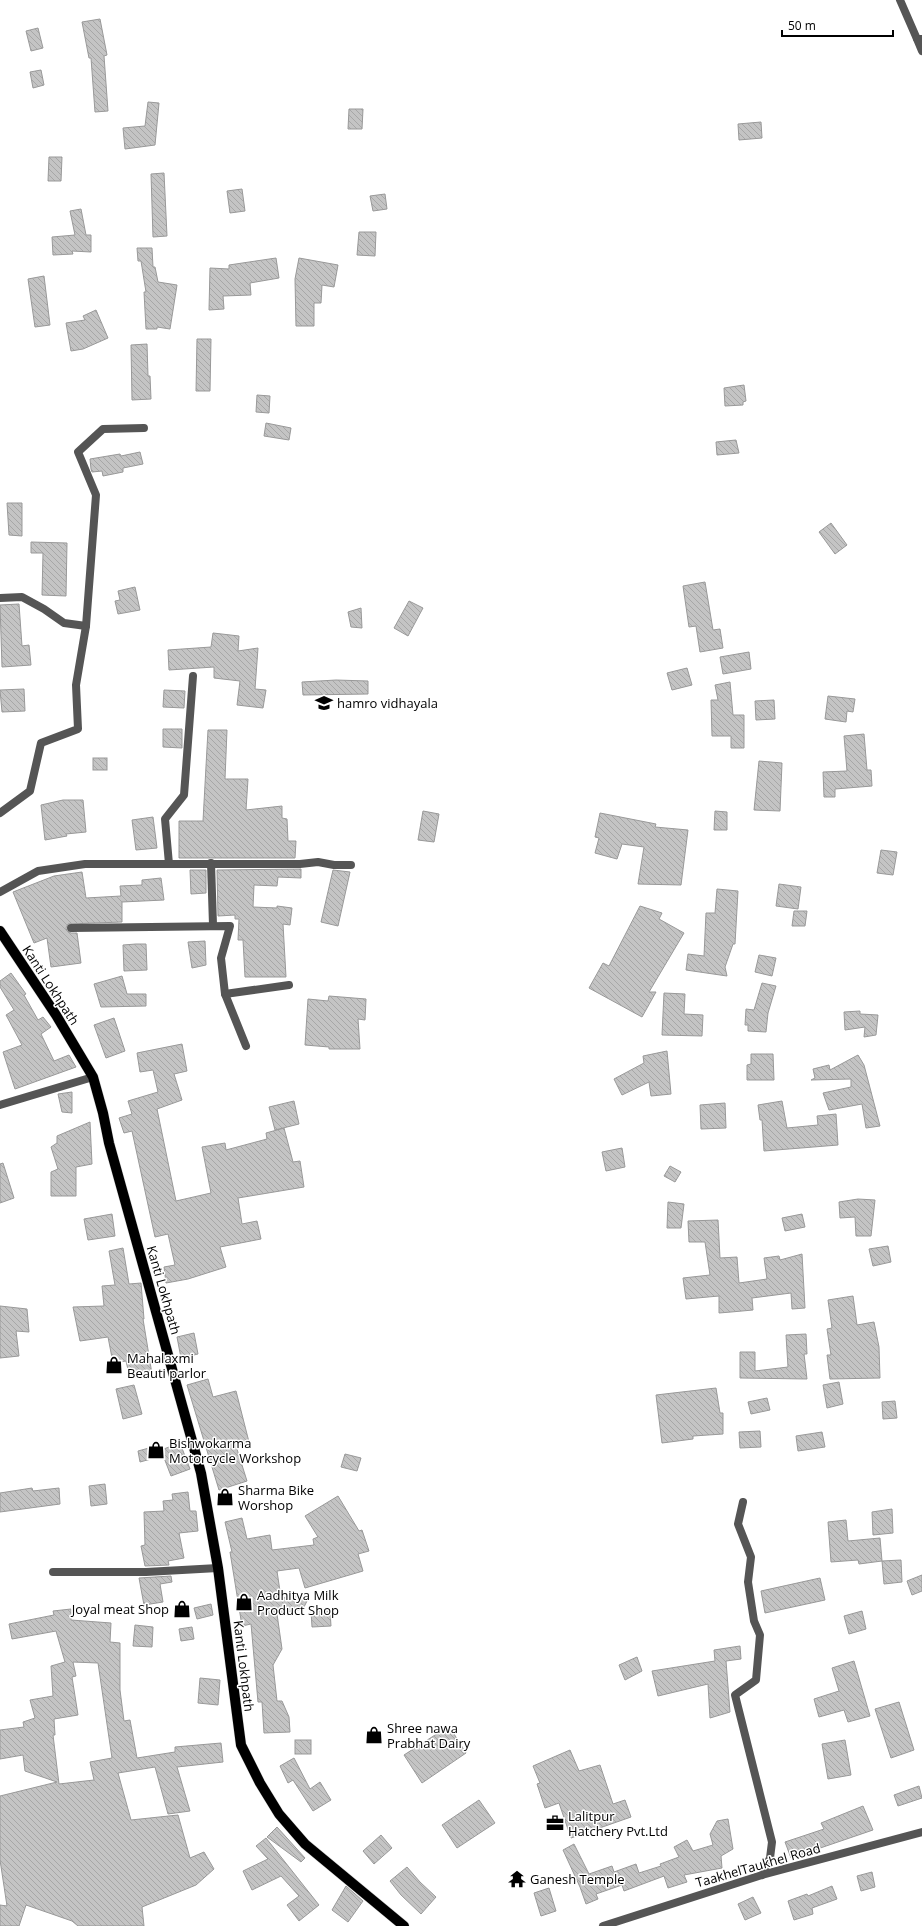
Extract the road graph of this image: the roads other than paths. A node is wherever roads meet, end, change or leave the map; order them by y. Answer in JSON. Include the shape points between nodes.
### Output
{"nodes":[{"id":1,"x":900,"y":0,"type":"edge"},
{"id":2,"x":919,"y":39,"type":"edge"},
{"id":3,"x":922,"y":51,"type":"edge"},
{"id":4,"x":144,"y":428,"type":"dead end"},
{"id":5,"x":0,"y":598,"type":"edge"},
{"id":6,"x":86,"y":626,"type":"junction"},
{"id":7,"x":193,"y":676,"type":"dead end"},
{"id":8,"x":0,"y":813,"type":"edge"},
{"id":9,"x":211,"y":863,"type":"junction"},
{"id":10,"x":169,"y":864,"type":"junction"},
{"id":11,"x":351,"y":865,"type":"dead end"},
{"id":12,"x":0,"y":892,"type":"edge"},
{"id":13,"x":214,"y":925,"type":"junction"},
{"id":14,"x":71,"y":928,"type":"dead end"},
{"id":15,"x":0,"y":931,"type":"edge"},
{"id":16,"x":289,"y":984,"type":"dead end"},
{"id":17,"x":225,"y":994,"type":"junction"},
{"id":18,"x":246,"y":1046,"type":"dead end"},
{"id":19,"x":93,"y":1077,"type":"junction"},
{"id":20,"x":0,"y":1105,"type":"edge"},
{"id":21,"x":743,"y":1502,"type":"dead end"},
{"id":22,"x":218,"y":1568,"type":"junction"},
{"id":23,"x":53,"y":1572,"type":"dead end"},
{"id":24,"x":922,"y":1832,"type":"edge"},
{"id":25,"x":762,"y":1875,"type":"junction"},
{"id":26,"x":404,"y":1926,"type":"edge"},
{"id":27,"x":603,"y":1926,"type":"edge"}],
"edges":[{"from":1,"to":2,"type":"street"},
{"from":2,"to":3,"type":"street"},
{"from":4,"to":6,"type":"street","via":[[103,429],[78,452],[96,495]]},
{"from":5,"to":6,"type":"street","via":[[22,597],[44,608],[64,623]]},
{"from":6,"to":8,"type":"street","via":[[76,685],[78,729],[41,743],[30,791]]},
{"from":7,"to":10,"type":"street","via":[[184,795],[165,819]]},
{"from":9,"to":10,"type":"street"},
{"from":9,"to":11,"type":"street","via":[[318,862]]},
{"from":9,"to":13,"type":"street"},
{"from":10,"to":12,"type":"street","via":[[85,864],[38,871]]},
{"from":13,"to":14,"type":"street"},
{"from":13,"to":17,"type":"street","via":[[230,926],[221,958]]},
{"from":15,"to":19,"type":"main road","name":"Kanti Lokhpath","via":[[56,1015]]},
{"from":16,"to":17,"type":"street"},
{"from":17,"to":18,"type":"street"},
{"from":19,"to":20,"type":"street"},
{"from":19,"to":22,"type":"main road","name":"Kanti Lokhpath","via":[[200,1473]]},
{"from":21,"to":25,"type":"street","via":[[738,1524],[751,1557],[748,1582],[754,1621],[760,1635],[756,1680],[735,1696],[772,1842],[770,1858]]},
{"from":22,"to":23,"type":"street","via":[[146,1572]]},
{"from":22,"to":26,"type":"main road","name":"Kanti Lokhpath","via":[[241,1745],[260,1783],[279,1814],[305,1844]]},
{"from":24,"to":25,"type":"street","name":"TaakhelTaukhel Road"},
{"from":25,"to":27,"type":"street","name":"TaakhelTaukhel Road"}]}
